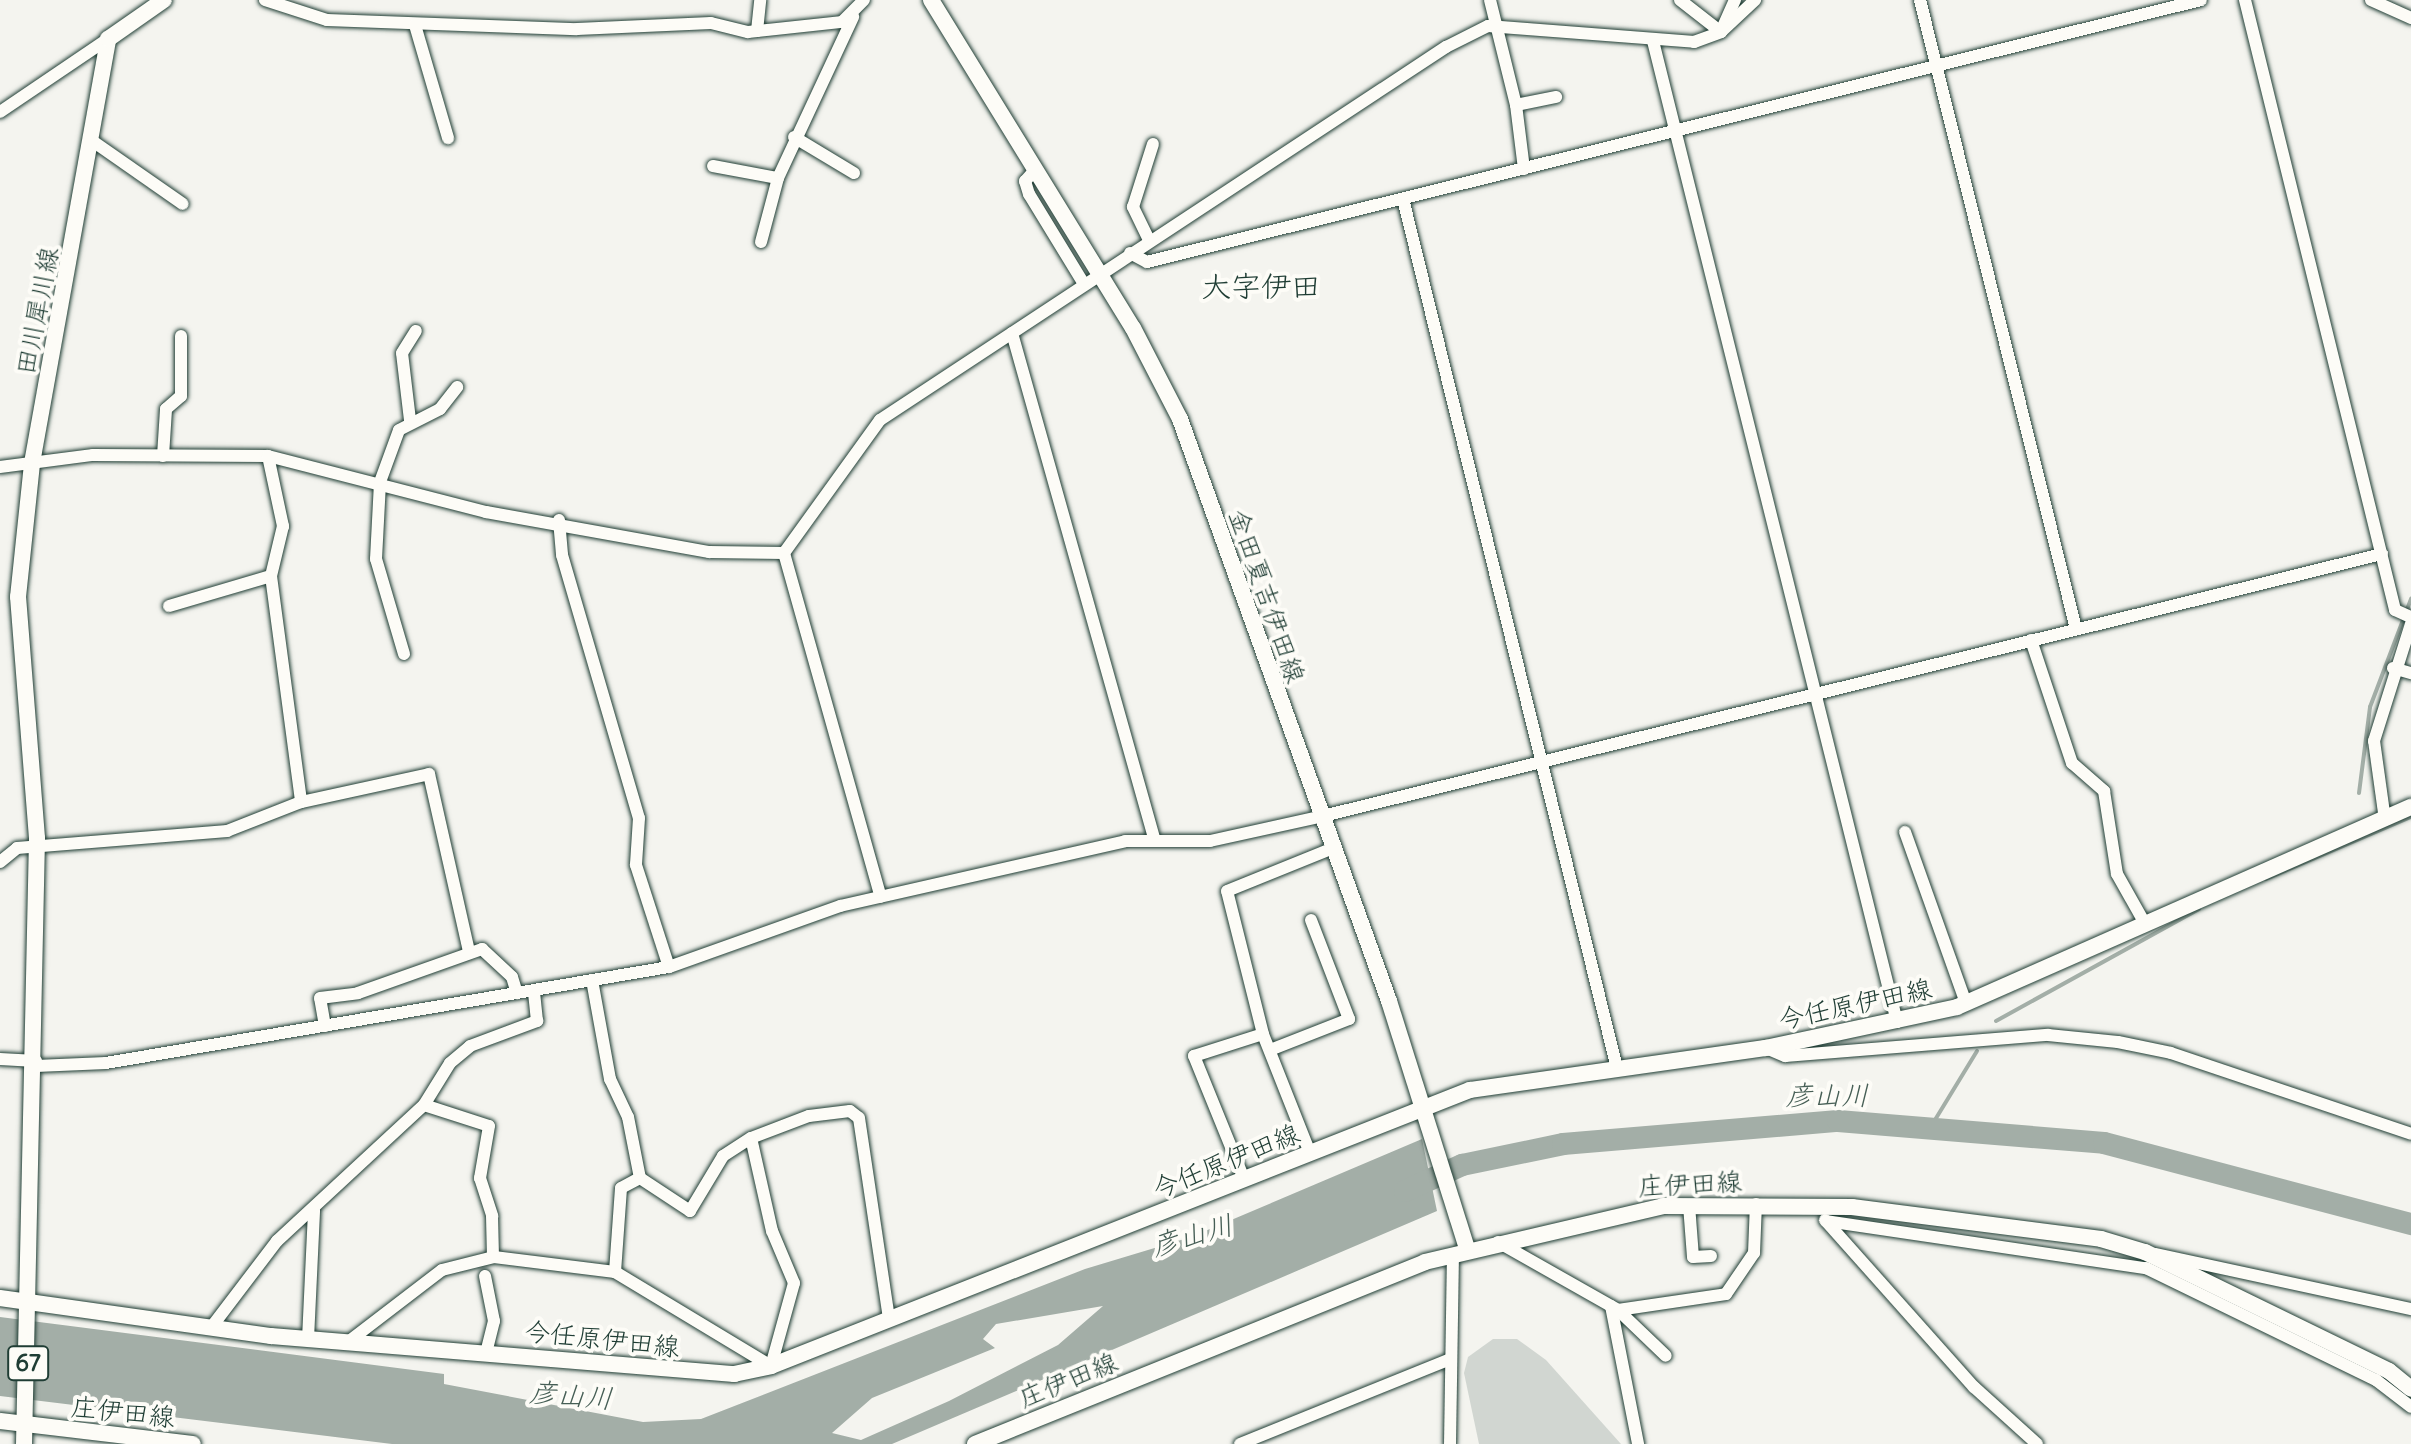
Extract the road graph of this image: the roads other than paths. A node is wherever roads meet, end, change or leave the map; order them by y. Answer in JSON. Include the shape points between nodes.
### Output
{"nodes":[{"id":1,"x":164,"y":0,"type":"edge"},
{"id":2,"x":265,"y":0,"type":"edge"},
{"id":3,"x":760,"y":0,"type":"edge"},
{"id":4,"x":864,"y":0,"type":"edge"},
{"id":5,"x":931,"y":0,"type":"edge"},
{"id":6,"x":1490,"y":0,"type":"edge"},
{"id":7,"x":1680,"y":0,"type":"edge"},
{"id":8,"x":1755,"y":0,"type":"edge"},
{"id":9,"x":1920,"y":0,"type":"edge"},
{"id":10,"x":2201,"y":0,"type":"edge"},
{"id":11,"x":2245,"y":0,"type":"edge"},
{"id":12,"x":2371,"y":0,"type":"edge"},
{"id":13,"x":1730,"y":2,"type":"edge"},
{"id":14,"x":311,"y":6,"type":"edge"},
{"id":15,"x":854,"y":14,"type":"junction"},
{"id":16,"x":2411,"y":18,"type":"edge"},
{"id":17,"x":415,"y":25,"type":"junction"},
{"id":18,"x":1500,"y":26,"type":"junction"},
{"id":19,"x":757,"y":31,"type":"junction"},
{"id":20,"x":1721,"y":32,"type":"junction"},
{"id":21,"x":108,"y":39,"type":"junction"},
{"id":22,"x":1653,"y":41,"type":"junction"},
{"id":23,"x":1937,"y":66,"type":"junction"},
{"id":24,"x":1556,"y":97,"type":"dead end"},
{"id":25,"x":1516,"y":105,"type":"junction"},
{"id":26,"x":0,"y":112,"type":"edge"},
{"id":27,"x":1673,"y":132,"type":"junction"},
{"id":28,"x":794,"y":137,"type":"junction"},
{"id":29,"x":448,"y":138,"type":"dead end"},
{"id":30,"x":94,"y":142,"type":"junction"},
{"id":31,"x":1153,"y":144,"type":"dead end"},
{"id":32,"x":713,"y":166,"type":"dead end"},
{"id":33,"x":1524,"y":169,"type":"junction"},
{"id":34,"x":1035,"y":170,"type":"junction"},
{"id":35,"x":854,"y":173,"type":"dead end"},
{"id":36,"x":778,"y":178,"type":"junction"},
{"id":37,"x":1403,"y":199,"type":"junction"},
{"id":38,"x":183,"y":204,"type":"dead end"},
{"id":39,"x":1149,"y":240,"type":"junction"},
{"id":40,"x":761,"y":242,"type":"dead end"},
{"id":41,"x":1130,"y":253,"type":"junction"},
{"id":42,"x":1099,"y":274,"type":"junction"},
{"id":43,"x":1084,"y":284,"type":"junction"},
{"id":44,"x":416,"y":331,"type":"dead end"},
{"id":45,"x":1012,"y":333,"type":"junction"},
{"id":46,"x":181,"y":336,"type":"dead end"},
{"id":47,"x":457,"y":387,"type":"dead end"},
{"id":48,"x":410,"y":420,"type":"junction"},
{"id":49,"x":163,"y":456,"type":"junction"},
{"id":50,"x":268,"y":456,"type":"junction"},
{"id":51,"x":32,"y":463,"type":"junction"},
{"id":52,"x":0,"y":467,"type":"edge"},
{"id":53,"x":380,"y":482,"type":"junction"},
{"id":54,"x":559,"y":520,"type":"junction"},
{"id":55,"x":784,"y":553,"type":"junction"},
{"id":56,"x":2382,"y":554,"type":"junction"},
{"id":57,"x":271,"y":576,"type":"junction"},
{"id":58,"x":169,"y":606,"type":"dead end"},
{"id":59,"x":2411,"y":617,"type":"edge"},
{"id":60,"x":2411,"y":624,"type":"edge"},
{"id":61,"x":2076,"y":629,"type":"junction"},
{"id":62,"x":2031,"y":640,"type":"junction"},
{"id":63,"x":404,"y":654,"type":"dead end"},
{"id":64,"x":2393,"y":668,"type":"junction"},
{"id":65,"x":2411,"y":673,"type":"edge"},
{"id":66,"x":1812,"y":695,"type":"junction"},
{"id":67,"x":1544,"y":761,"type":"junction"},
{"id":68,"x":301,"y":802,"type":"junction"},
{"id":69,"x":2411,"y":807,"type":"edge"},
{"id":70,"x":1319,"y":817,"type":"junction"},
{"id":71,"x":2385,"y":820,"type":"junction"},
{"id":72,"x":1905,"y":832,"type":"dead end"},
{"id":73,"x":1154,"y":838,"type":"junction"},
{"id":74,"x":37,"y":848,"type":"junction"},
{"id":75,"x":1331,"y":849,"type":"junction"},
{"id":76,"x":0,"y":862,"type":"edge"},
{"id":77,"x":881,"y":897,"type":"junction"},
{"id":78,"x":1311,"y":920,"type":"dead end"},
{"id":79,"x":2144,"y":922,"type":"junction"},
{"id":80,"x":469,"y":951,"type":"junction"},
{"id":81,"x":669,"y":967,"type":"junction"},
{"id":82,"x":592,"y":980,"type":"junction"},
{"id":83,"x":534,"y":990,"type":"junction"},
{"id":84,"x":517,"y":993,"type":"junction"},
{"id":85,"x":1966,"y":1003,"type":"junction"},
{"id":86,"x":1897,"y":1022,"type":"junction"},
{"id":87,"x":325,"y":1026,"type":"junction"},
{"id":88,"x":1263,"y":1034,"type":"junction"},
{"id":89,"x":1766,"y":1048,"type":"junction"},
{"id":90,"x":1270,"y":1050,"type":"junction"},
{"id":91,"x":0,"y":1059,"type":"edge"},
{"id":92,"x":36,"y":1064,"type":"junction"},
{"id":93,"x":1616,"y":1064,"type":"junction"},
{"id":94,"x":424,"y":1105,"type":"junction"},
{"id":95,"x":1420,"y":1108,"type":"junction"},
{"id":96,"x":2411,"y":1134,"type":"edge"},
{"id":97,"x":751,"y":1138,"type":"junction"},
{"id":98,"x":1310,"y":1153,"type":"junction"},
{"id":99,"x":640,"y":1178,"type":"junction"},
{"id":100,"x":1244,"y":1179,"type":"junction"},
{"id":101,"x":1756,"y":1204,"type":"junction"},
{"id":102,"x":1689,"y":1205,"type":"junction"},
{"id":103,"x":1813,"y":1206,"type":"junction"},
{"id":104,"x":314,"y":1210,"type":"junction"},
{"id":105,"x":1826,"y":1221,"type":"junction"},
{"id":106,"x":1498,"y":1242,"type":"junction"},
{"id":107,"x":1461,"y":1247,"type":"junction"},
{"id":108,"x":2145,"y":1252,"type":"junction"},
{"id":109,"x":1711,"y":1256,"type":"dead end"},
{"id":110,"x":493,"y":1257,"type":"junction"},
{"id":111,"x":615,"y":1272,"type":"junction"},
{"id":112,"x":485,"y":1276,"type":"dead end"},
{"id":113,"x":0,"y":1298,"type":"edge"},
{"id":114,"x":31,"y":1301,"type":"junction"},
{"id":115,"x":1614,"y":1308,"type":"junction"},
{"id":116,"x":2411,"y":1309,"type":"edge"},
{"id":117,"x":889,"y":1319,"type":"junction"},
{"id":118,"x":210,"y":1329,"type":"junction"},
{"id":119,"x":308,"y":1339,"type":"junction"},
{"id":120,"x":348,"y":1342,"type":"junction"},
{"id":121,"x":486,"y":1352,"type":"junction"},
{"id":122,"x":1666,"y":1356,"type":"dead end"},
{"id":123,"x":1450,"y":1359,"type":"junction"},
{"id":124,"x":771,"y":1366,"type":"junction"},
{"id":125,"x":2411,"y":1389,"type":"edge"},
{"id":126,"x":2411,"y":1407,"type":"edge"},
{"id":127,"x":0,"y":1421,"type":"edge"},
{"id":128,"x":25,"y":1425,"type":"junction"},
{"id":129,"x":24,"y":1444,"type":"edge"},
{"id":130,"x":193,"y":1444,"type":"edge"},
{"id":131,"x":975,"y":1444,"type":"edge"},
{"id":132,"x":1240,"y":1444,"type":"edge"},
{"id":133,"x":1450,"y":1444,"type":"edge"},
{"id":134,"x":1638,"y":1444,"type":"edge"},
{"id":135,"x":2037,"y":1444,"type":"edge"}],
"edges":[{"from":1,"to":21,"type":"main road"},
{"from":2,"to":14,"type":"street"},
{"from":3,"to":19,"type":"street"},
{"from":4,"to":15,"type":"street"},
{"from":5,"to":34,"type":"main road","name":"金田夏吉伊田線"},
{"from":6,"to":18,"type":"street"},
{"from":7,"to":20,"type":"street"},
{"from":8,"to":20,"type":"street"},
{"from":9,"to":23,"type":"street"},
{"from":10,"to":23,"type":"street"},
{"from":11,"to":56,"type":"street"},
{"from":12,"to":16,"type":"street"},
{"from":13,"to":20,"type":"street"},
{"from":14,"to":17,"type":"street","via":[[327,20]]},
{"from":15,"to":19,"type":"street","via":[[842,22]]},
{"from":15,"to":28,"type":"street"},
{"from":17,"to":19,"type":"street","via":[[711,23]]},
{"from":17,"to":29,"type":"street"},
{"from":18,"to":22,"type":"street"},
{"from":18,"to":25,"type":"street"},
{"from":18,"to":39,"type":"street","via":[[1446,47]]},
{"from":20,"to":22,"type":"street","via":[[1694,42]]},
{"from":21,"to":26,"type":"street"},
{"from":21,"to":30,"type":"main road","name":"田川犀川線"},
{"from":22,"to":27,"type":"street"},
{"from":23,"to":27,"type":"street"},
{"from":23,"to":61,"type":"street"},
{"from":24,"to":25,"type":"street"},
{"from":25,"to":33,"type":"street"},
{"from":27,"to":33,"type":"street"},
{"from":27,"to":66,"type":"street"},
{"from":28,"to":35,"type":"street"},
{"from":28,"to":36,"type":"street"},
{"from":30,"to":38,"type":"street"},
{"from":30,"to":51,"type":"main road","name":"田川犀川線"},
{"from":31,"to":39,"type":"street","via":[[1133,207]]},
{"from":32,"to":36,"type":"street"},
{"from":33,"to":37,"type":"street"},
{"from":34,"to":42,"type":"main road","name":"金田夏吉伊田線"},
{"from":34,"to":43,"type":"street","via":[[1025,181],[1029,194]]},
{"from":36,"to":40,"type":"street"},
{"from":37,"to":41,"type":"street","via":[[1147,262]]},
{"from":37,"to":67,"type":"street"},
{"from":39,"to":41,"type":"street"},
{"from":41,"to":42,"type":"street"},
{"from":42,"to":43,"type":"street"},
{"from":42,"to":70,"type":"main road","name":"金田夏吉伊田線","via":[[1180,419]]},
{"from":43,"to":45,"type":"street"},
{"from":44,"to":48,"type":"street","via":[[402,353]]},
{"from":45,"to":55,"type":"street","via":[[880,420]]},
{"from":45,"to":73,"type":"street"},
{"from":46,"to":49,"type":"street","via":[[181,396],[166,409]]},
{"from":47,"to":48,"type":"street","via":[[440,409]]},
{"from":48,"to":53,"type":"street","via":[[391,442]]},
{"from":49,"to":50,"type":"street"},
{"from":49,"to":51,"type":"street"},
{"from":50,"to":53,"type":"street"},
{"from":50,"to":57,"type":"street","via":[[283,526]]},
{"from":51,"to":52,"type":"street"},
{"from":51,"to":74,"type":"main road","name":"田川犀川線","via":[[18,597]]},
{"from":53,"to":54,"type":"street","via":[[486,512]]},
{"from":53,"to":63,"type":"street","via":[[376,559]]},
{"from":54,"to":55,"type":"street","via":[[709,552]]},
{"from":54,"to":81,"type":"street","via":[[562,555],[639,818],[636,865]]},
{"from":55,"to":77,"type":"street"},
{"from":56,"to":59,"type":"street","via":[[2395,610]]},
{"from":56,"to":61,"type":"street"},
{"from":57,"to":58,"type":"street"},
{"from":57,"to":68,"type":"street"},
{"from":60,"to":64,"type":"street"},
{"from":61,"to":62,"type":"street"},
{"from":62,"to":66,"type":"street"},
{"from":62,"to":79,"type":"street","via":[[2072,763],[2104,791],[2117,874]]},
{"from":64,"to":65,"type":"street"},
{"from":64,"to":71,"type":"street","via":[[2374,741]]},
{"from":66,"to":67,"type":"street"},
{"from":66,"to":86,"type":"street"},
{"from":67,"to":70,"type":"street"},
{"from":67,"to":93,"type":"street"},
{"from":68,"to":74,"type":"street","via":[[227,831]]},
{"from":68,"to":80,"type":"street","via":[[429,774]]},
{"from":69,"to":71,"type":"main road","name":"今任原伊田線"},
{"from":70,"to":73,"type":"street","via":[[1210,841]]},
{"from":70,"to":75,"type":"main road","name":"金田夏吉伊田線"},
{"from":71,"to":79,"type":"main road","name":"今任原伊田線"},
{"from":72,"to":85,"type":"street"},
{"from":73,"to":77,"type":"street"},
{"from":74,"to":76,"type":"street","via":[[17,848]]},
{"from":74,"to":92,"type":"main road","name":"田川犀川線"},
{"from":75,"to":88,"type":"street","via":[[1227,891]]},
{"from":75,"to":95,"type":"main road","name":"金田夏吉伊田線","via":[[1389,1001]]},
{"from":77,"to":81,"type":"street"},
{"from":78,"to":90,"type":"street","via":[[1349,1019]]},
{"from":79,"to":85,"type":"main road","name":"今任原伊田線"},
{"from":80,"to":84,"type":"street","via":[[491,954]]},
{"from":80,"to":87,"type":"street","via":[[358,993],[320,998]]},
{"from":81,"to":82,"type":"street"},
{"from":82,"to":83,"type":"street"},
{"from":82,"to":99,"type":"street","via":[[610,1079],[628,1117]]},
{"from":83,"to":84,"type":"street"},
{"from":83,"to":94,"type":"street","via":[[537,1021],[470,1046],[436,1080]]},
{"from":84,"to":87,"type":"street"},
{"from":85,"to":86,"type":"main road","name":"今任原伊田線"},
{"from":86,"to":89,"type":"main road","name":"今任原伊田線"},
{"from":87,"to":92,"type":"street","via":[[106,1063]]},
{"from":88,"to":90,"type":"street"},
{"from":88,"to":100,"type":"street","via":[[1194,1056]]},
{"from":89,"to":93,"type":"main road","name":"今任原伊田線"},
{"from":89,"to":96,"type":"street","via":[[1785,1056],[2048,1035],[2118,1042],[2171,1053]]},
{"from":90,"to":98,"type":"street"},
{"from":91,"to":92,"type":"street"},
{"from":92,"to":114,"type":"main road","name":"田川犀川線"},
{"from":93,"to":95,"type":"main road","name":"今任原伊田線","via":[[1503,1081]]},
{"from":94,"to":104,"type":"street"},
{"from":94,"to":110,"type":"street","via":[[489,1126],[480,1178],[492,1216]]},
{"from":95,"to":98,"type":"main road","name":"今任原伊田線"},
{"from":95,"to":107,"type":"main road","name":"金田夏吉伊田線"},
{"from":97,"to":99,"type":"street","via":[[723,1156],[690,1211]]},
{"from":97,"to":117,"type":"street","via":[[809,1116],[850,1111],[859,1118]]},
{"from":97,"to":124,"type":"street","via":[[772,1231],[794,1283]]},
{"from":98,"to":100,"type":"main road","name":"今任原伊田線"},
{"from":99,"to":111,"type":"street","via":[[621,1188]]},
{"from":100,"to":117,"type":"main road","name":"今任原伊田線"},
{"from":101,"to":102,"type":"main road","name":"庄伊田線"},
{"from":101,"to":103,"type":"main road","name":"庄伊田線"},
{"from":101,"to":115,"type":"street","via":[[1754,1253],[1726,1294]]},
{"from":102,"to":106,"type":"main road","name":"庄伊田線","via":[[1594,1217]]},
{"from":102,"to":109,"type":"street","via":[[1693,1257]]},
{"from":103,"to":105,"type":"street"},
{"from":103,"to":108,"type":"main road","name":"庄伊田線","via":[[1958,1215]]},
{"from":104,"to":118,"type":"street","via":[[269,1250]]},
{"from":104,"to":119,"type":"street"},
{"from":105,"to":126,"type":"street","via":[[2146,1268],[2376,1380]]},
{"from":105,"to":135,"type":"street","via":[[1974,1387]]},
{"from":106,"to":107,"type":"main road","name":"庄伊田線"},
{"from":106,"to":115,"type":"street"},
{"from":107,"to":123,"type":"street"},
{"from":107,"to":131,"type":"main road","name":"庄伊田線"},
{"from":108,"to":116,"type":"street","via":[[2246,1267]]},
{"from":108,"to":125,"type":"main road","name":"庄伊田線","via":[[2389,1371]]},
{"from":110,"to":111,"type":"street"},
{"from":110,"to":120,"type":"street","via":[[442,1270]]},
{"from":111,"to":124,"type":"street"},
{"from":112,"to":121,"type":"street","via":[[494,1321]]},
{"from":113,"to":114,"type":"main road"},
{"from":114,"to":118,"type":"main road","name":"今任原伊田線"},
{"from":114,"to":128,"type":"main road","number":"67"},
{"from":115,"to":122,"type":"street"},
{"from":115,"to":134,"type":"street"},
{"from":117,"to":124,"type":"main road","name":"今任原伊田線"},
{"from":118,"to":119,"type":"main road","name":"今任原伊田線"},
{"from":119,"to":120,"type":"main road","name":"今任原伊田線"},
{"from":120,"to":121,"type":"main road","name":"今任原伊田線"},
{"from":121,"to":124,"type":"main road","name":"今任原伊田線","via":[[694,1372]]},
{"from":123,"to":132,"type":"street"},
{"from":123,"to":133,"type":"street"},
{"from":127,"to":128,"type":"main road","name":"庄伊田線"},
{"from":128,"to":129,"type":"main road","number":"67"},
{"from":128,"to":130,"type":"main road","name":"庄伊田線"}]}
